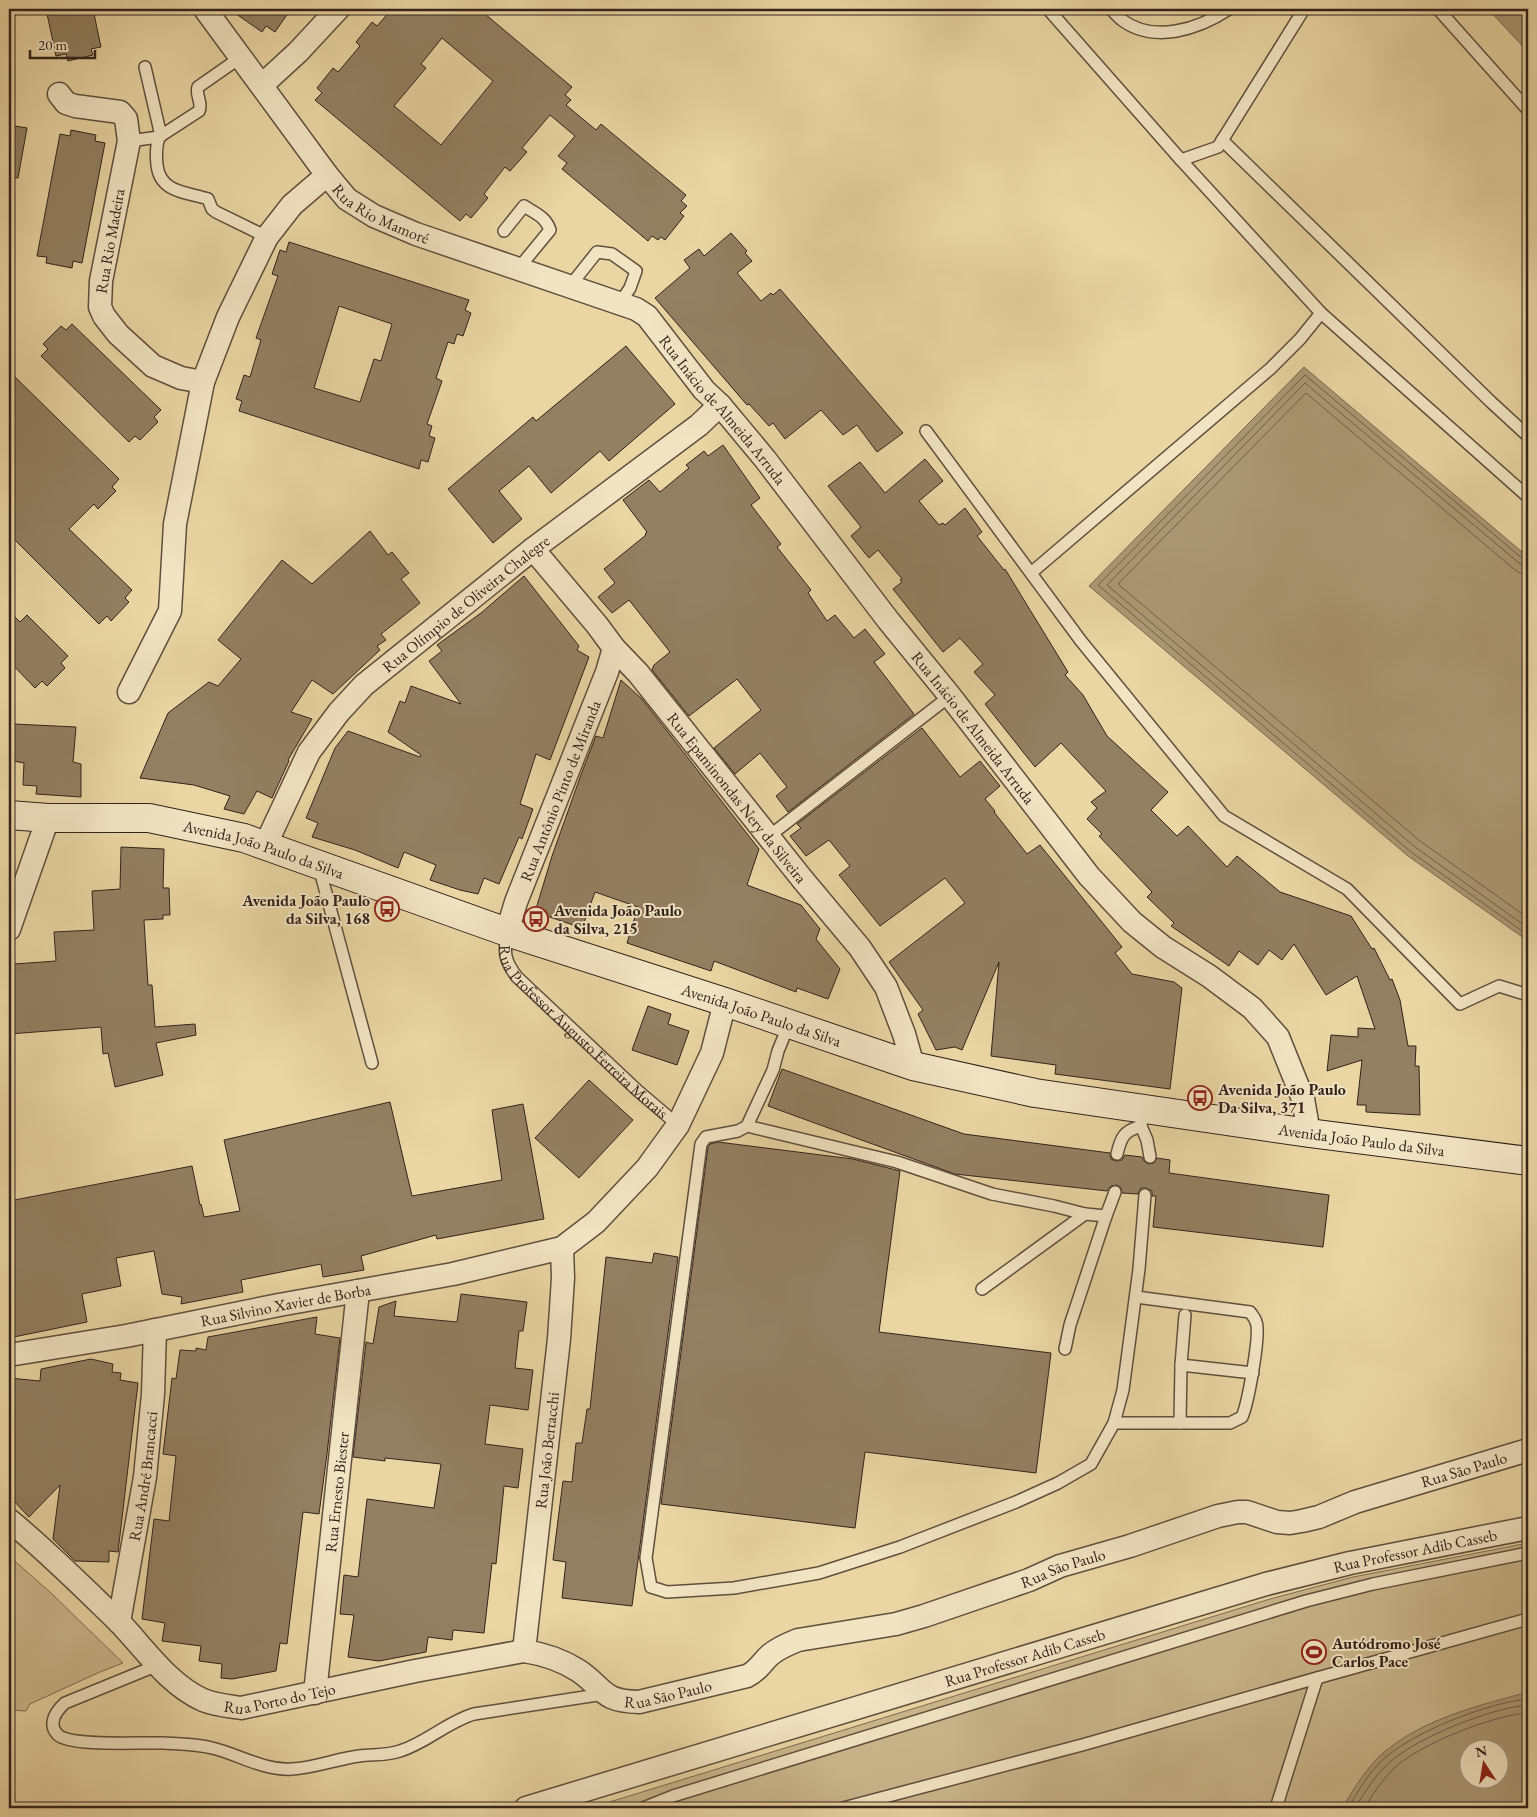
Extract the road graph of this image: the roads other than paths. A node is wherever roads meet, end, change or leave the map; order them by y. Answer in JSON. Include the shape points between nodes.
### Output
{"nodes":[{"id":1,"x":205,"y":9,"type":"edge"},
{"id":2,"x":338,"y":9,"type":"edge"},
{"id":3,"x":1048,"y":9,"type":"edge"},
{"id":4,"x":1111,"y":9,"type":"edge"},
{"id":5,"x":1229,"y":9,"type":"edge"},
{"id":6,"x":1304,"y":9,"type":"edge"},
{"id":7,"x":1438,"y":9,"type":"edge"},
{"id":8,"x":241,"y":57,"type":"junction"},
{"id":9,"x":145,"y":67,"type":"dead end"},
{"id":10,"x":262,"y":85,"type":"junction"},
{"id":11,"x":59,"y":94,"type":"dead end"},
{"id":12,"x":1528,"y":110,"type":"edge"},
{"id":13,"x":159,"y":140,"type":"junction"},
{"id":14,"x":1222,"y":140,"type":"junction"},
{"id":15,"x":129,"y":141,"type":"junction"},
{"id":16,"x":1182,"y":160,"type":"junction"},
{"id":17,"x":327,"y":174,"type":"junction"},
{"id":18,"x":504,"y":231,"type":"dead end"},
{"id":19,"x":267,"y":237,"type":"junction"},
{"id":20,"x":518,"y":269,"type":"junction"},
{"id":21,"x":570,"y":286,"type":"junction"},
{"id":22,"x":628,"y":306,"type":"junction"},
{"id":23,"x":1321,"y":313,"type":"junction"},
{"id":24,"x":203,"y":382,"type":"junction"},
{"id":25,"x":720,"y":405,"type":"junction"},
{"id":26,"x":926,"y":431,"type":"dead end"},
{"id":27,"x":1528,"y":436,"type":"edge"},
{"id":28,"x":1528,"y":497,"type":"edge"},
{"id":29,"x":533,"y":549,"type":"junction"},
{"id":30,"x":1031,"y":573,"type":"junction"},
{"id":31,"x":614,"y":648,"type":"junction"},
{"id":32,"x":129,"y":692,"type":"dead end"},
{"id":33,"x":950,"y":696,"type":"junction"},
{"id":34,"x":9,"y":815,"type":"edge"},
{"id":35,"x":48,"y":818,"type":"junction"},
{"id":36,"x":768,"y":836,"type":"junction"},
{"id":37,"x":265,"y":846,"type":"junction"},
{"id":38,"x":318,"y":865,"type":"junction"},
{"id":39,"x":9,"y":929,"type":"edge"},
{"id":40,"x":507,"y":932,"type":"junction"},
{"id":41,"x":1528,"y":994,"type":"edge"},
{"id":42,"x":725,"y":1002,"type":"junction"},
{"id":43,"x":789,"y":1024,"type":"junction"},
{"id":44,"x":372,"y":1063,"type":"dead end"},
{"id":45,"x":913,"y":1066,"type":"junction"},
{"id":46,"x":1142,"y":1117,"type":"junction"},
{"id":47,"x":678,"y":1124,"type":"junction"},
{"id":48,"x":747,"y":1126,"type":"junction"},
{"id":49,"x":1309,"y":1133,"type":"junction"},
{"id":50,"x":1117,"y":1154,"type":"dead end"},
{"id":51,"x":1150,"y":1157,"type":"dead end"},
{"id":52,"x":1528,"y":1161,"type":"edge"},
{"id":53,"x":1116,"y":1192,"type":"dead end"},
{"id":54,"x":1145,"y":1195,"type":"dead end"},
{"id":55,"x":1085,"y":1214,"type":"junction"},
{"id":56,"x":1106,"y":1216,"type":"junction"},
{"id":57,"x":562,"y":1248,"type":"junction"},
{"id":58,"x":982,"y":1289,"type":"dead end"},
{"id":59,"x":358,"y":1292,"type":"junction"},
{"id":60,"x":1136,"y":1297,"type":"junction"},
{"id":61,"x":1184,"y":1315,"type":"dead end"},
{"id":62,"x":155,"y":1330,"type":"junction"},
{"id":63,"x":1065,"y":1349,"type":"dead end"},
{"id":64,"x":9,"y":1355,"type":"edge"},
{"id":65,"x":1181,"y":1365,"type":"junction"},
{"id":66,"x":1253,"y":1373,"type":"junction"},
{"id":67,"x":1114,"y":1423,"type":"junction"},
{"id":68,"x":1180,"y":1423,"type":"junction"},
{"id":69,"x":1528,"y":1450,"type":"edge"},
{"id":70,"x":9,"y":1520,"type":"edge"},
{"id":71,"x":1528,"y":1528,"type":"edge"},
{"id":72,"x":1528,"y":1553,"type":"edge"},
{"id":73,"x":1528,"y":1619,"type":"edge"},
{"id":74,"x":119,"y":1622,"type":"junction"},
{"id":75,"x":524,"y":1651,"type":"junction"},
{"id":76,"x":158,"y":1665,"type":"junction"},
{"id":77,"x":1317,"y":1678,"type":"junction"},
{"id":78,"x":315,"y":1693,"type":"junction"},
{"id":79,"x":604,"y":1694,"type":"junction"},
{"id":80,"x":526,"y":1808,"type":"edge"},
{"id":81,"x":643,"y":1808,"type":"edge"},
{"id":82,"x":843,"y":1808,"type":"edge"},
{"id":83,"x":1276,"y":1808,"type":"edge"}],
"edges":[{"from":1,"to":8,"type":"street","name":"Rua Rio Mamoré"},
{"from":2,"to":10,"type":"street"},
{"from":3,"to":16,"type":"lane"},
{"from":4,"to":5,"type":"lane","via":[[1121,20],[1141,30],[1162,32],[1184,30]]},
{"from":6,"to":14,"type":"lane"},
{"from":7,"to":12,"type":"lane"},
{"from":8,"to":10,"type":"street","name":"Rua Rio Mamoré"},
{"from":8,"to":13,"type":"lane","via":[[198,87],[199,111]]},
{"from":9,"to":13,"type":"lane"},
{"from":10,"to":17,"type":"street","name":"Rua Rio Mamoré"},
{"from":11,"to":15,"type":"street","name":"Rua Rio Madeira","via":[[66,103],[75,106],[120,112],[126,119]]},
{"from":13,"to":15,"type":"lane"},
{"from":13,"to":19,"type":"lane","via":[[157,169],[166,186],[208,199],[216,212]]},
{"from":14,"to":16,"type":"lane","via":[[1218,147]]},
{"from":14,"to":27,"type":"lane"},
{"from":15,"to":24,"type":"street","name":"Rua Rio Madeira","via":[[101,281],[100,306],[118,334],[153,366],[181,378]]},
{"from":16,"to":23,"type":"lane"},
{"from":17,"to":19,"type":"street","via":[[292,205]]},
{"from":17,"to":20,"type":"street","name":"Rua Rio Mamoré","via":[[348,199],[374,216]]},
{"from":18,"to":20,"type":"lane","via":[[524,206],[548,224],[550,230]]},
{"from":19,"to":24,"type":"street","via":[[228,317]]},
{"from":20,"to":21,"type":"street","name":"Rua Rio Mamoré"},
{"from":21,"to":22,"type":"street","name":"Rua Rio Mamoré"},
{"from":21,"to":22,"type":"lane","via":[[597,252],[612,254],[636,271]]},
{"from":22,"to":25,"type":"street","name":"Rua Inácio de Almeida Arruda","via":[[647,316],[704,390]]},
{"from":23,"to":28,"type":"lane"},
{"from":23,"to":30,"type":"lane","via":[[1270,369]]},
{"from":24,"to":32,"type":"street","via":[[175,524],[170,611]]},
{"from":25,"to":29,"type":"street","name":"Rua Olímpio de Oliveira Chalegre","via":[[699,425]]},
{"from":25,"to":33,"type":"street","name":"Rua Inácio de Almeida Arruda"},
{"from":26,"to":30,"type":"lane"},
{"from":29,"to":31,"type":"street","name":"Rua Epaminondas Nery da Silveira"},
{"from":29,"to":37,"type":"street","name":"Rua Olímpio de Oliveira Chalegre","via":[[364,685],[339,712],[309,752]]},
{"from":30,"to":41,"type":"lane","via":[[1081,641],[1224,816],[1347,889],[1460,1004],[1498,986]]},
{"from":31,"to":36,"type":"street","name":"Rua Epaminondas Nery da Silveira","via":[[638,673]]},
{"from":31,"to":40,"type":"street","name":"Rua Antônio Pinto de Miranda"},
{"from":33,"to":36,"type":"lane"},
{"from":33,"to":49,"type":"street","name":"Rua Inácio de Almeida Arruda","via":[[1088,876],[1132,922],[1252,1008],[1278,1036],[1303,1099]]},
{"from":34,"to":35,"type":"street","name":"Avenida João Paulo da Silva"},
{"from":35,"to":37,"type":"street","name":"Avenida João Paulo da Silva","via":[[149,818],[244,838]]},
{"from":35,"to":39,"type":"street"},
{"from":36,"to":45,"type":"street","name":"Rua Epaminondas Nery da Silveira","via":[[860,948],[886,987]]},
{"from":37,"to":38,"type":"street","name":"Avenida João Paulo da Silva"},
{"from":38,"to":40,"type":"street","name":"Avenida João Paulo da Silva"},
{"from":38,"to":44,"type":"lane"},
{"from":40,"to":42,"type":"street","name":"Avenida João Paulo da Silva"},
{"from":40,"to":47,"type":"lane","name":"Rua Professor Augusto Ferreira Morais","via":[[506,960],[517,977]]},
{"from":42,"to":43,"type":"street","name":"Avenida João Paulo da Silva"},
{"from":42,"to":47,"type":"street","name":"Rua Professor Augusto Ferreira Morais","via":[[712,1053]]},
{"from":43,"to":45,"type":"street","name":"Avenida João Paulo da Silva"},
{"from":43,"to":48,"type":"lane","via":[[773,1070]]},
{"from":45,"to":46,"type":"street","name":"Avenida João Paulo da Silva"},
{"from":46,"to":49,"type":"street","name":"Avenida João Paulo da Silva"},
{"from":46,"to":50,"type":"lane","via":[[1121,1140]]},
{"from":46,"to":51,"type":"lane"},
{"from":47,"to":57,"type":"street","name":"Rua Professor Augusto Ferreira Morais","via":[[640,1175],[596,1222]]},
{"from":48,"to":55,"type":"lane","via":[[897,1162],[992,1194]]},
{"from":48,"to":67,"type":"lane","via":[[706,1137],[701,1144],[646,1558],[651,1587],[667,1592],[743,1586],[818,1574],[900,1547],[1016,1502],[1091,1464]]},
{"from":49,"to":52,"type":"street","name":"Avenida João Paulo da Silva"},
{"from":53,"to":56,"type":"lane"},
{"from":54,"to":60,"type":"lane"},
{"from":55,"to":56,"type":"lane"},
{"from":55,"to":58,"type":"lane"},
{"from":56,"to":63,"type":"lane"},
{"from":57,"to":59,"type":"street","name":"Rua Silvino Xavier de Borba"},
{"from":57,"to":75,"type":"street","name":"Rua João Bertacchi","via":[[559,1339]]},
{"from":59,"to":62,"type":"street","name":"Rua Silvino Xavier de Borba"},
{"from":59,"to":78,"type":"street","name":"Rua Ernesto Biester"},
{"from":60,"to":66,"type":"lane","via":[[1250,1312],[1257,1323]]},
{"from":60,"to":67,"type":"lane","via":[[1123,1390]]},
{"from":61,"to":65,"type":"lane"},
{"from":62,"to":64,"type":"street","name":"Rua Silvino Xavier de Borba"},
{"from":62,"to":74,"type":"street","name":"Rua André Brancacci","via":[[145,1477]]},
{"from":65,"to":66,"type":"lane"},
{"from":65,"to":68,"type":"lane"},
{"from":66,"to":68,"type":"lane","via":[[1242,1417],[1230,1423]]},
{"from":67,"to":68,"type":"lane"},
{"from":69,"to":79,"type":"street","name":"Rua Sāo Paulo","via":[[1302,1521],[1277,1522],[1247,1512],[1218,1516],[1060,1566],[924,1616],[896,1624],[798,1640],[770,1655],[756,1672],[729,1681],[639,1702],[622,1701]]},
{"from":70,"to":74,"type":"street","name":"Rua Porto do Tejo"},
{"from":71,"to":80,"type":"street","name":"Rua Professor Adib Casseb","via":[[1350,1563],[1266,1584]]},
{"from":72,"to":81,"type":"lane","via":[[1306,1601],[673,1796]]},
{"from":73,"to":77,"type":"lane"},
{"from":74,"to":76,"type":"street","name":"Rua Porto do Tejo"},
{"from":75,"to":78,"type":"street","name":"Rua Porto do Tejo"},
{"from":75,"to":79,"type":"street","name":"Rua Porto do Tejo","via":[[562,1662],[580,1672]]},
{"from":76,"to":78,"type":"street","name":"Rua Porto do Tejo","via":[[202,1700],[216,1705],[240,1708]]},
{"from":76,"to":79,"type":"lane","via":[[65,1703],[55,1712],[53,1719],[58,1735],[69,1741],[212,1748],[276,1769],[292,1770],[353,1757],[399,1752],[460,1718],[474,1714]]},
{"from":77,"to":82,"type":"lane"},
{"from":77,"to":83,"type":"lane"}]}
